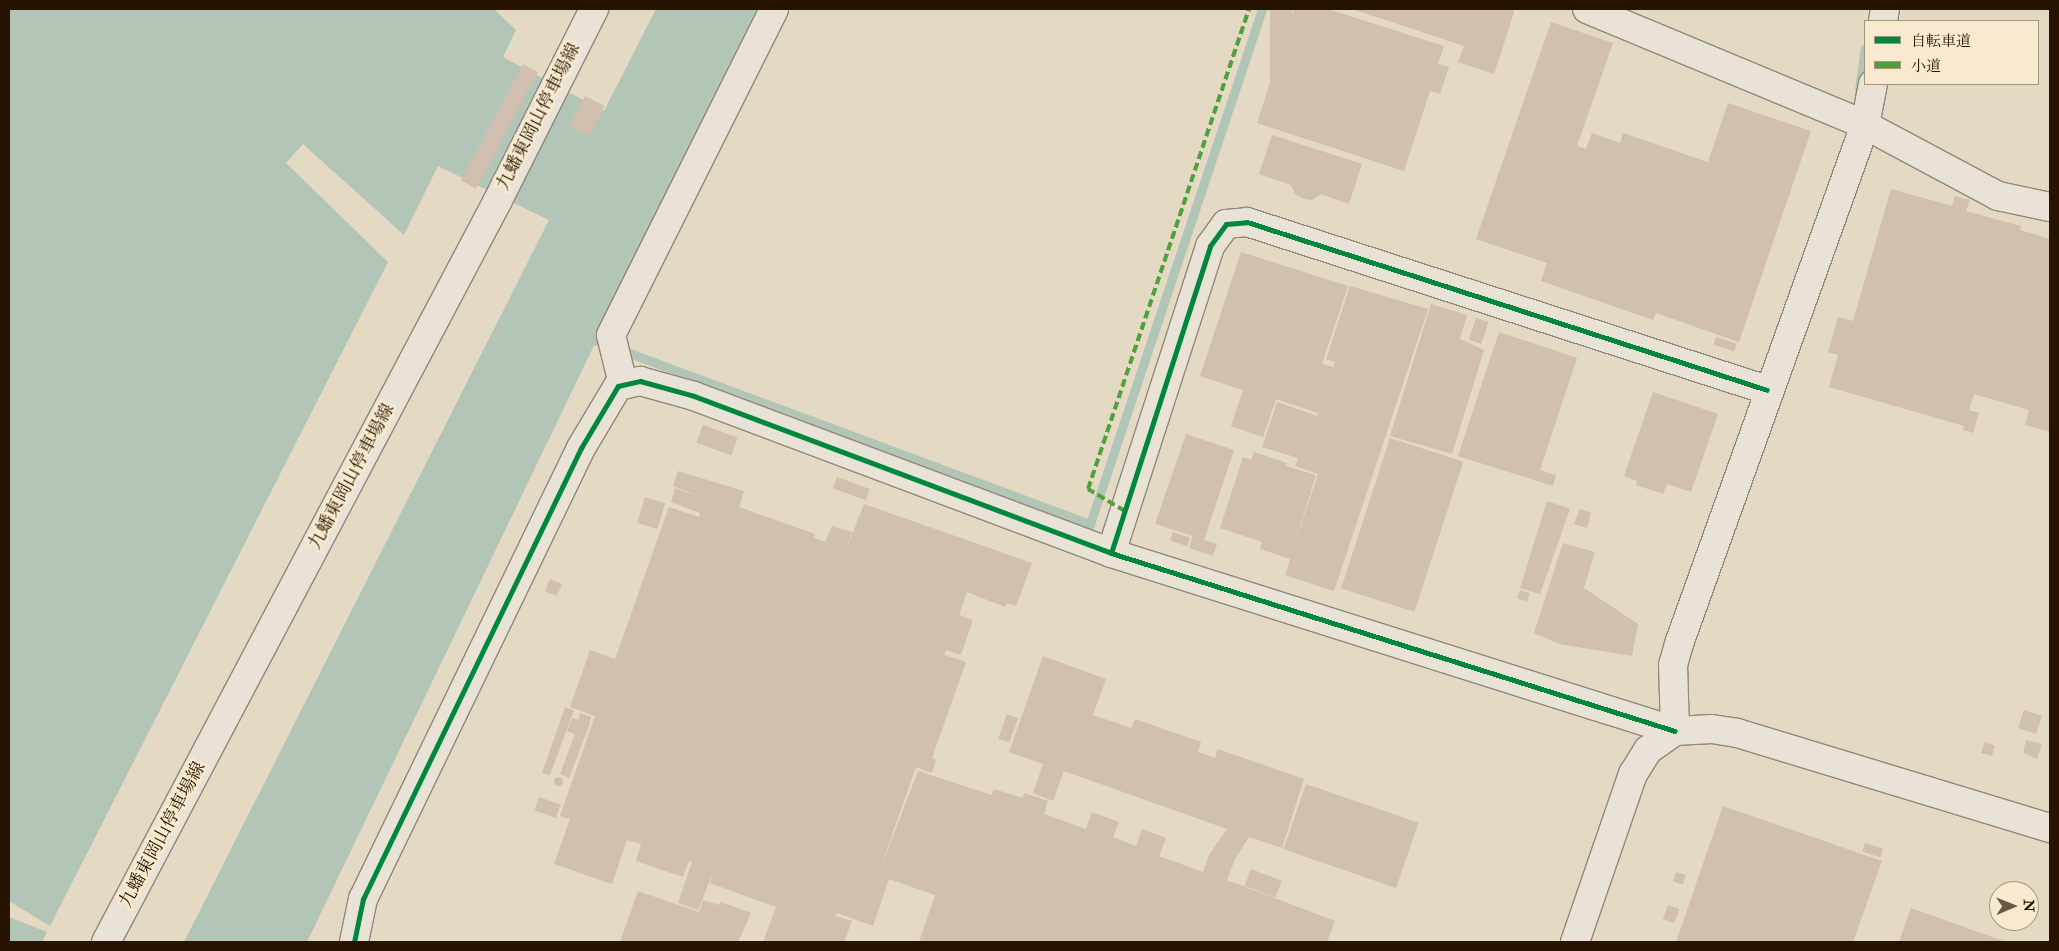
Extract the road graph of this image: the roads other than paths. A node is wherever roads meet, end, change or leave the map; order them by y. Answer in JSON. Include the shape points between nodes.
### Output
{"nodes":[{"id":1,"x":594,"y":9,"type":"edge"},
{"id":2,"x":774,"y":9,"type":"edge"},
{"id":3,"x":1587,"y":9,"type":"edge"},
{"id":4,"x":1869,"y":107,"type":"edge"},
{"id":5,"x":2050,"y":207,"type":"edge"},
{"id":6,"x":617,"y":360,"type":"junction"},
{"id":7,"x":1767,"y":390,"type":"junction"},
{"id":8,"x":1111,"y":553,"type":"junction"},
{"id":9,"x":1675,"y":731,"type":"junction"},
{"id":10,"x":2050,"y":828,"type":"edge"},
{"id":11,"x":106,"y":942,"type":"edge"},
{"id":12,"x":354,"y":942,"type":"edge"},
{"id":13,"x":1575,"y":942,"type":"edge"}],
"edges":[{"from":1,"to":11,"type":"street","name":"九蟠東岡山停車場線","via":[[489,218]]},
{"from":2,"to":6,"type":"street"},
{"from":3,"to":4,"type":"street"},
{"from":4,"to":5,"type":"street","via":[[1998,196]]},
{"from":4,"to":7,"type":"street"},
{"from":6,"to":8,"type":"street","via":[[640,381],[694,396]]},
{"from":6,"to":12,"type":"street","via":[[618,386],[581,448],[363,899]]},
{"from":7,"to":8,"type":"street","via":[[1247,222],[1226,224],[1210,246]]},
{"from":7,"to":9,"type":"street","via":[[1673,665]]},
{"from":8,"to":9,"type":"street"},
{"from":9,"to":10,"type":"street","via":[[1712,729],[1737,733]]},
{"from":9,"to":13,"type":"street","via":[[1648,750],[1633,774]]}]}
